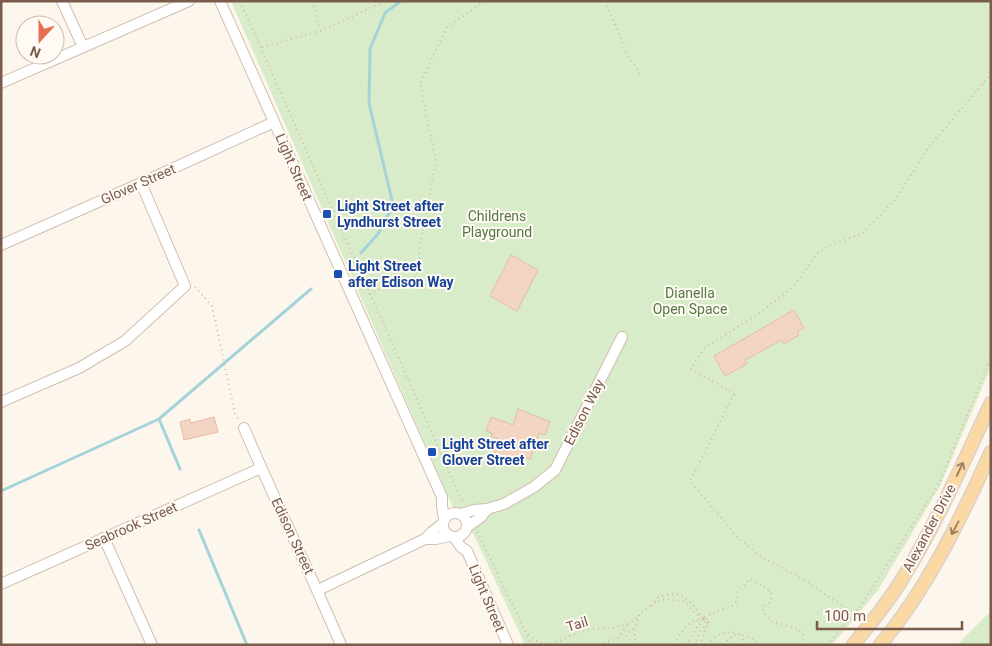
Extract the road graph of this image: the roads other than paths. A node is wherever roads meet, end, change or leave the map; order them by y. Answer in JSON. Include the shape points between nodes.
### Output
{"nodes":[{"id":1,"x":62,"y":1,"type":"edge"},
{"id":2,"x":188,"y":1,"type":"edge"},
{"id":3,"x":220,"y":1,"type":"edge"},
{"id":4,"x":83,"y":48,"type":"junction"},
{"id":5,"x":1,"y":83,"type":"edge"},
{"id":6,"x":274,"y":122,"type":"junction"},
{"id":7,"x":141,"y":183,"type":"junction"},
{"id":8,"x":1,"y":245,"type":"edge"},
{"id":9,"x":622,"y":337,"type":"dead end"},
{"id":10,"x":1,"y":402,"type":"edge"},
{"id":11,"x":991,"y":403,"type":"edge"},
{"id":12,"x":244,"y":428,"type":"road end"},
{"id":13,"x":991,"y":452,"type":"edge"},
{"id":14,"x":261,"y":468,"type":"junction"},
{"id":15,"x":442,"y":497,"type":"junction"},
{"id":16,"x":487,"y":510,"type":"junction"},
{"id":17,"x":461,"y":513,"type":"junction"},
{"id":18,"x":444,"y":521,"type":"junction"},
{"id":19,"x":469,"y":527,"type":"junction"},
{"id":20,"x":452,"y":537,"type":"junction"},
{"id":21,"x":104,"y":538,"type":"junction"},
{"id":22,"x":425,"y":539,"type":"junction"},
{"id":23,"x":467,"y":551,"type":"junction"},
{"id":24,"x":1,"y":584,"type":"edge"},
{"id":25,"x":318,"y":590,"type":"junction"},
{"id":26,"x":152,"y":645,"type":"edge"},
{"id":27,"x":341,"y":645,"type":"edge"},
{"id":28,"x":508,"y":645,"type":"edge"},
{"id":29,"x":853,"y":645,"type":"edge"},
{"id":30,"x":880,"y":645,"type":"edge"}],
"edges":[{"from":1,"to":4,"type":"street"},
{"from":2,"to":4,"type":"street"},
{"from":3,"to":6,"type":"street","name":"Light Street"},
{"from":4,"to":5,"type":"street"},
{"from":6,"to":7,"type":"street","name":"Glover Street"},
{"from":6,"to":15,"type":"street","name":"Light Street"},
{"from":7,"to":8,"type":"street","name":"Glover Street"},
{"from":7,"to":10,"type":"street","via":[[185,286],[125,341],[79,368]]},
{"from":9,"to":16,"type":"street","name":"Edison Way","via":[[555,470],[534,488]]},
{"from":29,"to":11,"type":"main road","name":"Alexander Drive","one_way":true,"via":[[885,605],[919,550]]},
{"from":12,"to":14,"type":"street","name":"Edison Street"},
{"from":13,"to":30,"type":"main road","name":"Alexander Drive","one_way":true,"via":[[937,562]]},
{"from":14,"to":21,"type":"street","name":"Seabrook Street"},
{"from":14,"to":25,"type":"street","name":"Edison Street"},
{"from":15,"to":17,"type":"street","name":"Light Street"},
{"from":15,"to":18,"type":"street","name":"Light Street"},
{"from":16,"to":17,"type":"street","name":"Edison Way"},
{"from":16,"to":19,"type":"street","name":"Edison Way"},
{"from":17,"to":18,"type":"street","via":[[450,514]]},
{"from":17,"to":19,"type":"street"},
{"from":18,"to":20,"type":"street","via":[[444,531]]},
{"from":18,"to":22,"type":"street"},
{"from":19,"to":20,"type":"street","via":[[462,536]]},
{"from":19,"to":23,"type":"street","name":"Light Street"},
{"from":20,"to":22,"type":"street"},
{"from":20,"to":23,"type":"street","name":"Light Street"},
{"from":21,"to":24,"type":"street","name":"Seabrook Street"},
{"from":21,"to":26,"type":"street"},
{"from":22,"to":25,"type":"street"},
{"from":23,"to":28,"type":"street","name":"Light Street"},
{"from":25,"to":27,"type":"street","name":"Edison Street"}]}
